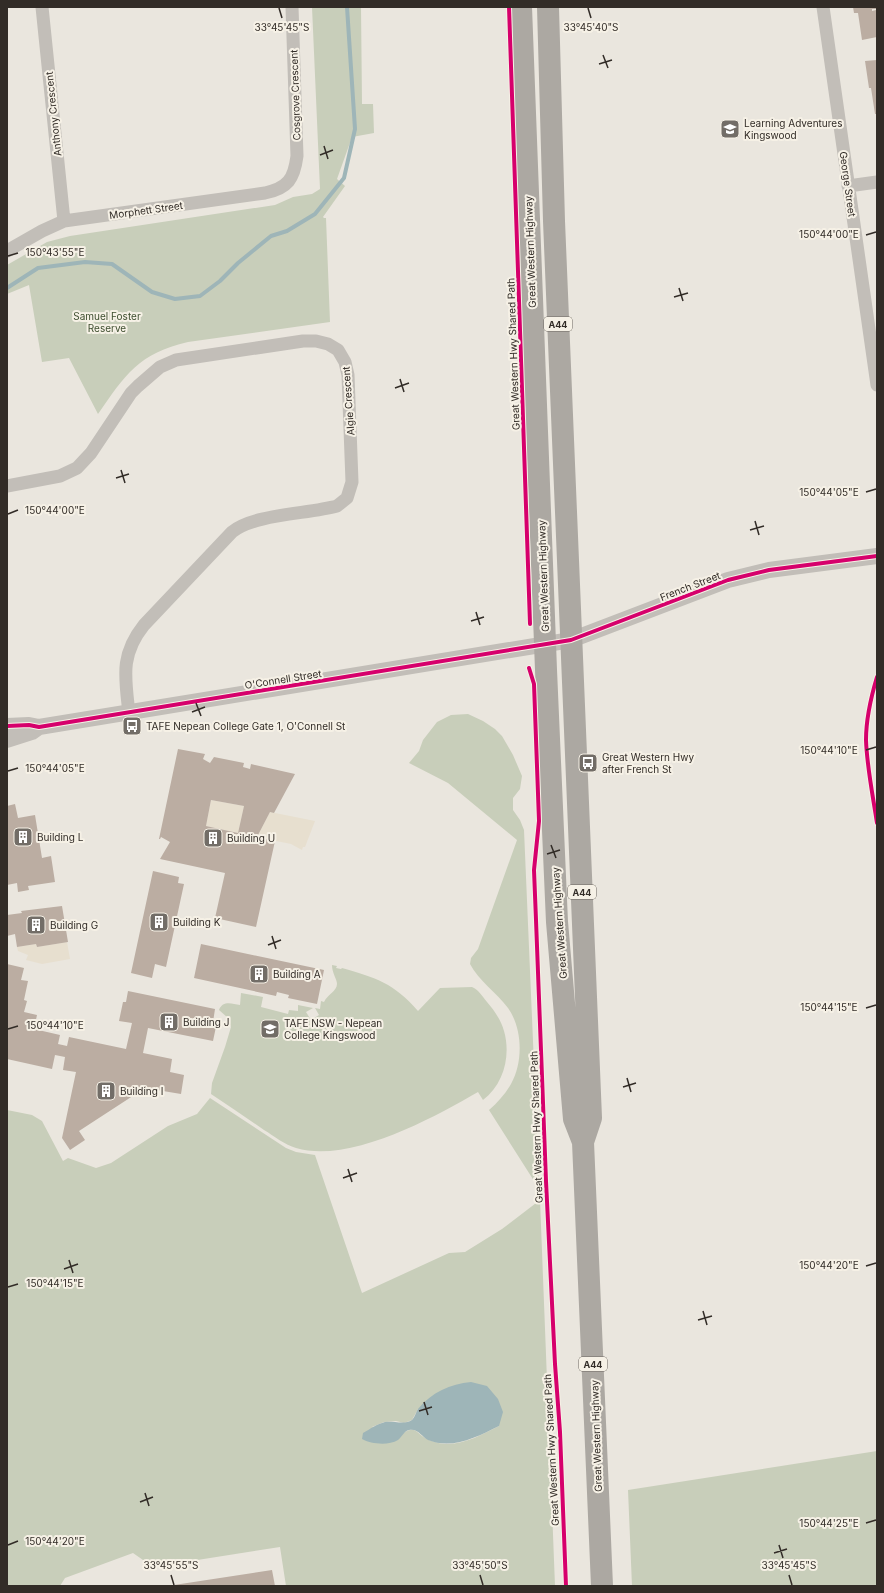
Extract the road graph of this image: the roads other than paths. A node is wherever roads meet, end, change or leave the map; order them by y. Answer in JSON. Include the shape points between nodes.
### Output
{"nodes":[{"id":1,"x":42,"y":7,"type":"edge"},
{"id":2,"x":292,"y":7,"type":"edge"},
{"id":3,"x":521,"y":7,"type":"edge"},
{"id":4,"x":548,"y":7,"type":"edge"},
{"id":5,"x":823,"y":7,"type":"edge"},
{"id":6,"x":289,"y":181,"type":"joint"},
{"id":7,"x":877,"y":182,"type":"edge"},
{"id":8,"x":848,"y":186,"type":"junction"},
{"id":9,"x":64,"y":222,"type":"junction"},
{"id":10,"x":7,"y":251,"type":"edge"},
{"id":11,"x":877,"y":385,"type":"edge"},
{"id":12,"x":7,"y":486,"type":"edge"},
{"id":13,"x":877,"y":556,"type":"edge"},
{"id":14,"x":559,"y":642,"type":"junction"},
{"id":15,"x":129,"y":713,"type":"junction"},
{"id":16,"x":7,"y":726,"type":"edge"},
{"id":17,"x":39,"y":727,"type":"junction"},
{"id":18,"x":7,"y":740,"type":"edge"},
{"id":19,"x":602,"y":1586,"type":"edge"}],
"edges":[{"from":1,"to":9,"type":"street","name":"Anthony Crescent"},
{"from":2,"to":6,"type":"street","name":"Cosgrove Crescent","via":[[296,156]]},
{"from":3,"to":14,"type":"highway","name":"Great Western Highway","number":"A44"},
{"from":4,"to":14,"type":"highway","name":"Great Western Highway","number":"A44","via":[[554,221]]},
{"from":5,"to":8,"type":"street","name":"George Street"},
{"from":6,"to":9,"type":"street","name":"Morphett Street","via":[[282,188],[265,193]]},
{"from":7,"to":8,"type":"street"},
{"from":8,"to":11,"type":"street","name":"George Street"},
{"from":9,"to":10,"type":"street","name":"Morphett Street"},
{"from":12,"to":15,"type":"street","name":"Algie Crescent","via":[[60,476],[77,468],[91,453],[131,393],[153,372],[168,363],[198,356],[310,340],[328,344],[342,355],[347,369],[352,482],[347,498],[337,506],[257,520],[232,532],[135,637],[125,670]]},
{"from":13,"to":14,"type":"street","name":"French Street","via":[[769,570],[728,580]]},
{"from":14,"to":15,"type":"street","name":"O'Connell Street"},
{"from":14,"to":19,"type":"highway","name":"Great Western Highway","number":"A44","via":[[558,922],[574,1119],[583,1142]]},
{"from":15,"to":17,"type":"street","name":"O'Connell Street"},
{"from":16,"to":17,"type":"street","name":"O'Connell Street"},
{"from":17,"to":18,"type":"street","name":"O'Connell Street"}]}
